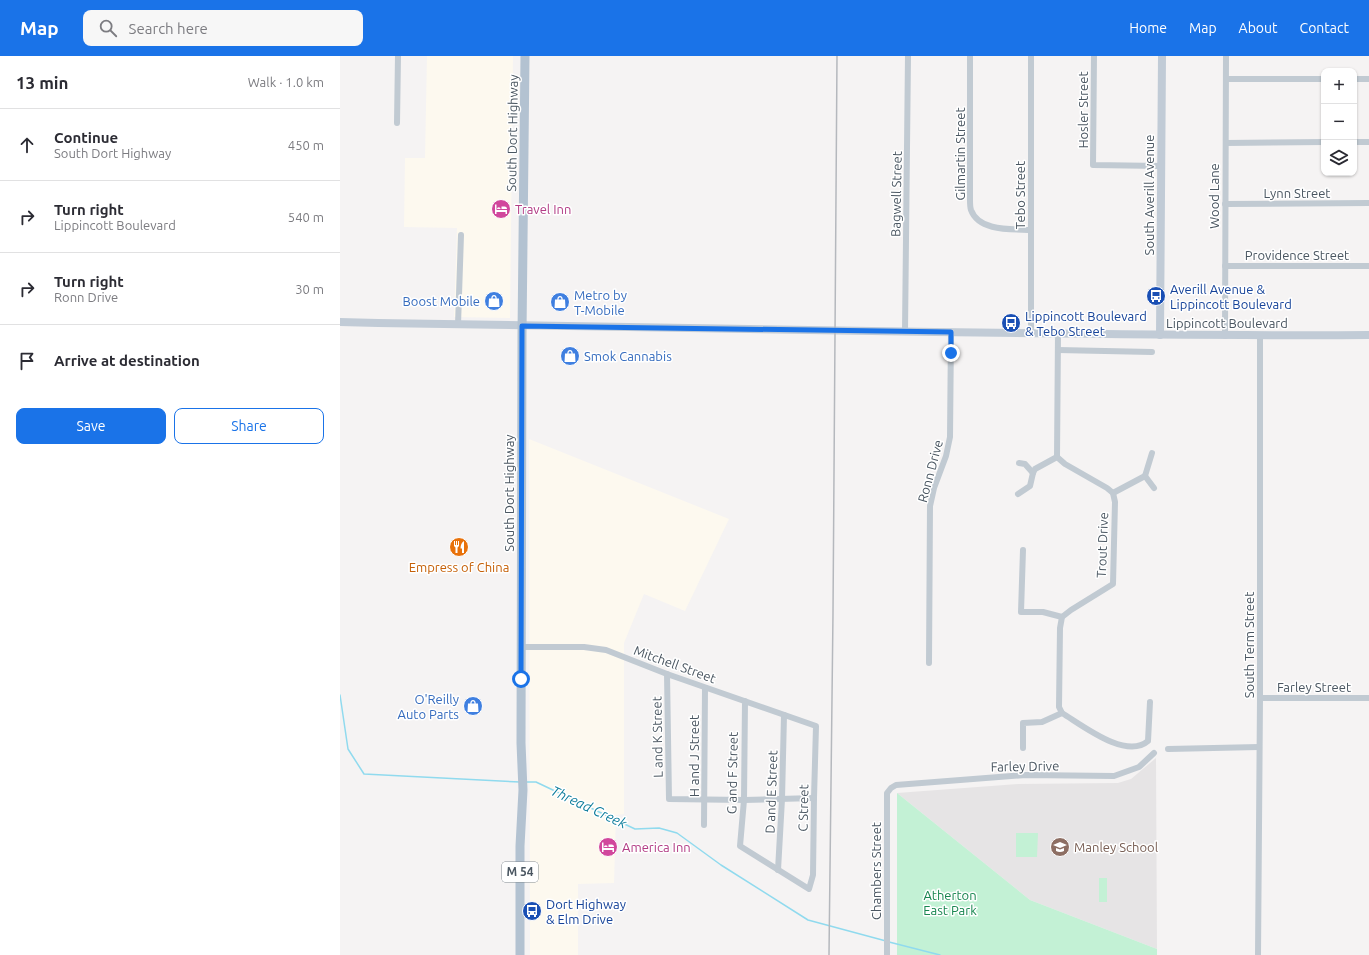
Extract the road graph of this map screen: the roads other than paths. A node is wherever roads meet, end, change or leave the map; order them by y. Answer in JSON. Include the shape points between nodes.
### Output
{"nodes":[{"id":1,"x":398,"y":56,"type":"edge"},
{"id":2,"x":526,"y":56,"type":"edge"},
{"id":3,"x":908,"y":56,"type":"edge"},
{"id":4,"x":970,"y":56,"type":"edge"},
{"id":5,"x":1031,"y":56,"type":"edge"},
{"id":6,"x":1094,"y":56,"type":"edge"},
{"id":7,"x":1162,"y":56,"type":"edge"},
{"id":8,"x":1226,"y":56,"type":"edge"},
{"id":9,"x":1226,"y":79,"type":"junction"},
{"id":10,"x":1321,"y":79,"type":"edge"},
{"id":11,"x":1357,"y":79,"type":"edge"},
{"id":12,"x":1369,"y":79,"type":"edge"},
{"id":13,"x":397,"y":123,"type":"dead end"},
{"id":14,"x":1321,"y":142,"type":"edge"},
{"id":15,"x":1357,"y":142,"type":"edge"},
{"id":16,"x":1369,"y":142,"type":"edge"},
{"id":17,"x":1226,"y":143,"type":"junction"},
{"id":18,"x":1161,"y":166,"type":"junction"},
{"id":19,"x":1369,"y":203,"type":"edge"},
{"id":20,"x":1225,"y":204,"type":"junction"},
{"id":21,"x":1031,"y":230,"type":"junction"},
{"id":22,"x":461,"y":235,"type":"dead end"},
{"id":23,"x":1225,"y":266,"type":"junction"},
{"id":24,"x":1369,"y":266,"type":"edge"},
{"id":25,"x":340,"y":322,"type":"edge"},
{"id":26,"x":458,"y":325,"type":"junction"},
{"id":27,"x":522,"y":326,"type":"junction"},
{"id":28,"x":905,"y":332,"type":"junction"},
{"id":29,"x":951,"y":332,"type":"junction"},
{"id":30,"x":1030,"y":333,"type":"junction"},
{"id":31,"x":1058,"y":334,"type":"junction"},
{"id":32,"x":1160,"y":335,"type":"junction"},
{"id":33,"x":1225,"y":336,"type":"junction"},
{"id":34,"x":1260,"y":336,"type":"junction"},
{"id":35,"x":1369,"y":336,"type":"edge"},
{"id":36,"x":1058,"y":350,"type":"junction"},
{"id":37,"x":1152,"y":352,"type":"dead end"},
{"id":38,"x":1152,"y":454,"type":"dead end"},
{"id":39,"x":1057,"y":457,"type":"junction"},
{"id":40,"x":1019,"y":463,"type":"dead end"},
{"id":41,"x":1034,"y":471,"type":"junction"},
{"id":42,"x":1145,"y":476,"type":"junction"},
{"id":43,"x":1154,"y":488,"type":"dead end"},
{"id":44,"x":1113,"y":493,"type":"junction"},
{"id":45,"x":1018,"y":494,"type":"dead end"},
{"id":46,"x":1022,"y":550,"type":"dead end"},
{"id":47,"x":1062,"y":617,"type":"junction"},
{"id":48,"x":521,"y":647,"type":"junction"},
{"id":49,"x":929,"y":663,"type":"dead end"},
{"id":50,"x":667,"y":674,"type":"junction"},
{"id":51,"x":705,"y":688,"type":"junction"},
{"id":52,"x":1260,"y":698,"type":"junction"},
{"id":53,"x":1369,"y":698,"type":"edge"},
{"id":54,"x":745,"y":701,"type":"junction"},
{"id":55,"x":1150,"y":702,"type":"dead end"},
{"id":56,"x":1062,"y":713,"type":"junction"},
{"id":57,"x":784,"y":715,"type":"junction"},
{"id":58,"x":816,"y":726,"type":"joint"},
{"id":59,"x":1259,"y":747,"type":"junction"},
{"id":60,"x":1023,"y":748,"type":"dead end"},
{"id":61,"x":1168,"y":749,"type":"dead end"},
{"id":62,"x":1154,"y":753,"type":"dead end"},
{"id":63,"x":891,"y":788,"type":"joint"},
{"id":64,"x":814,"y":798,"type":"junction"},
{"id":65,"x":705,"y":799,"type":"junction"},
{"id":66,"x":782,"y":799,"type":"junction"},
{"id":67,"x":744,"y":800,"type":"junction"},
{"id":68,"x":704,"y":825,"type":"dead end"},
{"id":69,"x":778,"y":870,"type":"junction"},
{"id":70,"x":887,"y":952,"type":"edge"},
{"id":71,"x":520,"y":955,"type":"edge"},
{"id":72,"x":1258,"y":955,"type":"edge"}],
"edges":[{"from":1,"to":13,"type":"street"},
{"from":2,"to":27,"type":"main road","name":"South Dort Highway","number":"M 54"},
{"from":3,"to":28,"type":"street","name":"Bagwell Street"},
{"from":4,"to":21,"type":"street","name":"Gilmartin Street","via":[[971,210],[988,226],[998,229]]},
{"from":5,"to":21,"type":"street","name":"Tebo Street"},
{"from":6,"to":18,"type":"street","name":"Hosler Street","via":[[1093,165]]},
{"from":7,"to":18,"type":"street","name":"South Averill Avenue"},
{"from":8,"to":9,"type":"street","name":"Wood Lane"},
{"from":9,"to":10,"type":"street"},
{"from":9,"to":17,"type":"street","name":"Wood Lane"},
{"from":11,"to":12,"type":"street"},
{"from":14,"to":17,"type":"street"},
{"from":15,"to":16,"type":"street"},
{"from":17,"to":20,"type":"street","name":"Wood Lane"},
{"from":18,"to":32,"type":"street","name":"South Averill Avenue"},
{"from":19,"to":20,"type":"street","name":"Lynn Street"},
{"from":20,"to":23,"type":"street","name":"Wood Lane"},
{"from":21,"to":30,"type":"street","name":"Tebo Street"},
{"from":22,"to":26,"type":"street"},
{"from":23,"to":24,"type":"street","name":"Providence Street"},
{"from":23,"to":33,"type":"street","name":"Wood Lane"},
{"from":25,"to":26,"type":"street","name":"Lippincott Boulevard"},
{"from":26,"to":27,"type":"street","name":"Lippincott Boulevard"},
{"from":27,"to":28,"type":"street","name":"Lippincott Boulevard"},
{"from":27,"to":48,"type":"main road","name":"South Dort Highway","number":"M 54"},
{"from":28,"to":29,"type":"street","name":"Lippincott Boulevard"},
{"from":29,"to":30,"type":"street","name":"Lippincott Boulevard"},
{"from":29,"to":49,"type":"street","name":"Ronn Drive","via":[[950,437],[930,506]]},
{"from":30,"to":31,"type":"street","name":"Lippincott Boulevard"},
{"from":31,"to":32,"type":"street","name":"Lippincott Boulevard"},
{"from":31,"to":36,"type":"street"},
{"from":32,"to":33,"type":"street","name":"Lippincott Boulevard"},
{"from":33,"to":34,"type":"street","name":"Lippincott Boulevard"},
{"from":34,"to":35,"type":"street","name":"Lippincott Boulevard"},
{"from":34,"to":52,"type":"street","name":"South Term Street"},
{"from":36,"to":37,"type":"street"},
{"from":36,"to":39,"type":"street"},
{"from":38,"to":42,"type":"street"},
{"from":39,"to":41,"type":"street"},
{"from":39,"to":44,"type":"street"},
{"from":40,"to":41,"type":"street"},
{"from":41,"to":45,"type":"street","via":[[1030,486]]},
{"from":42,"to":43,"type":"street"},
{"from":42,"to":44,"type":"street"},
{"from":44,"to":47,"type":"street","name":"Trout Drive","via":[[1113,584]]},
{"from":46,"to":47,"type":"street","via":[[1021,612],[1043,612]]},
{"from":47,"to":56,"type":"street","via":[[1059,699]]},
{"from":48,"to":50,"type":"street","name":"Mitchell Street","via":[[584,647],[606,650]]},
{"from":48,"to":71,"type":"main road","name":"South Dort Highway","number":"M 54","via":[[523,790]]},
{"from":50,"to":51,"type":"street","name":"Mitchell Street"},
{"from":50,"to":65,"type":"street","name":"L and K Street","via":[[669,799]]},
{"from":51,"to":54,"type":"street","name":"Mitchell Street"},
{"from":51,"to":65,"type":"street","name":"H and J Street"},
{"from":52,"to":53,"type":"street","name":"Farley Street"},
{"from":52,"to":59,"type":"street","name":"South Term Street"},
{"from":54,"to":57,"type":"street","name":"Mitchell Street"},
{"from":54,"to":67,"type":"street","name":"G and F Street"},
{"from":55,"to":56,"type":"street","via":[[1148,741],[1143,746],[1121,746]]},
{"from":56,"to":60,"type":"street","via":[[1042,722],[1023,723]]},
{"from":57,"to":58,"type":"street","name":"Mitchell Street"},
{"from":57,"to":66,"type":"street","name":"D and E Street"},
{"from":58,"to":64,"type":"street","name":"C Street"},
{"from":59,"to":61,"type":"street"},
{"from":59,"to":72,"type":"street","name":"South Term Street"},
{"from":62,"to":63,"type":"street","name":"Farley Drive","via":[[1139,767],[1114,776],[1026,775],[896,785]]},
{"from":63,"to":70,"type":"street","name":"Chambers Street","via":[[887,793]]},
{"from":64,"to":66,"type":"street"},
{"from":64,"to":69,"type":"street","name":"C Street","via":[[813,875],[809,889]]},
{"from":65,"to":67,"type":"street"},
{"from":65,"to":68,"type":"street","name":"H and J Street"},
{"from":66,"to":67,"type":"street"},
{"from":66,"to":69,"type":"street","name":"D and E Street"},
{"from":67,"to":69,"type":"street","name":"G and F Street","via":[[740,846]]}]}
